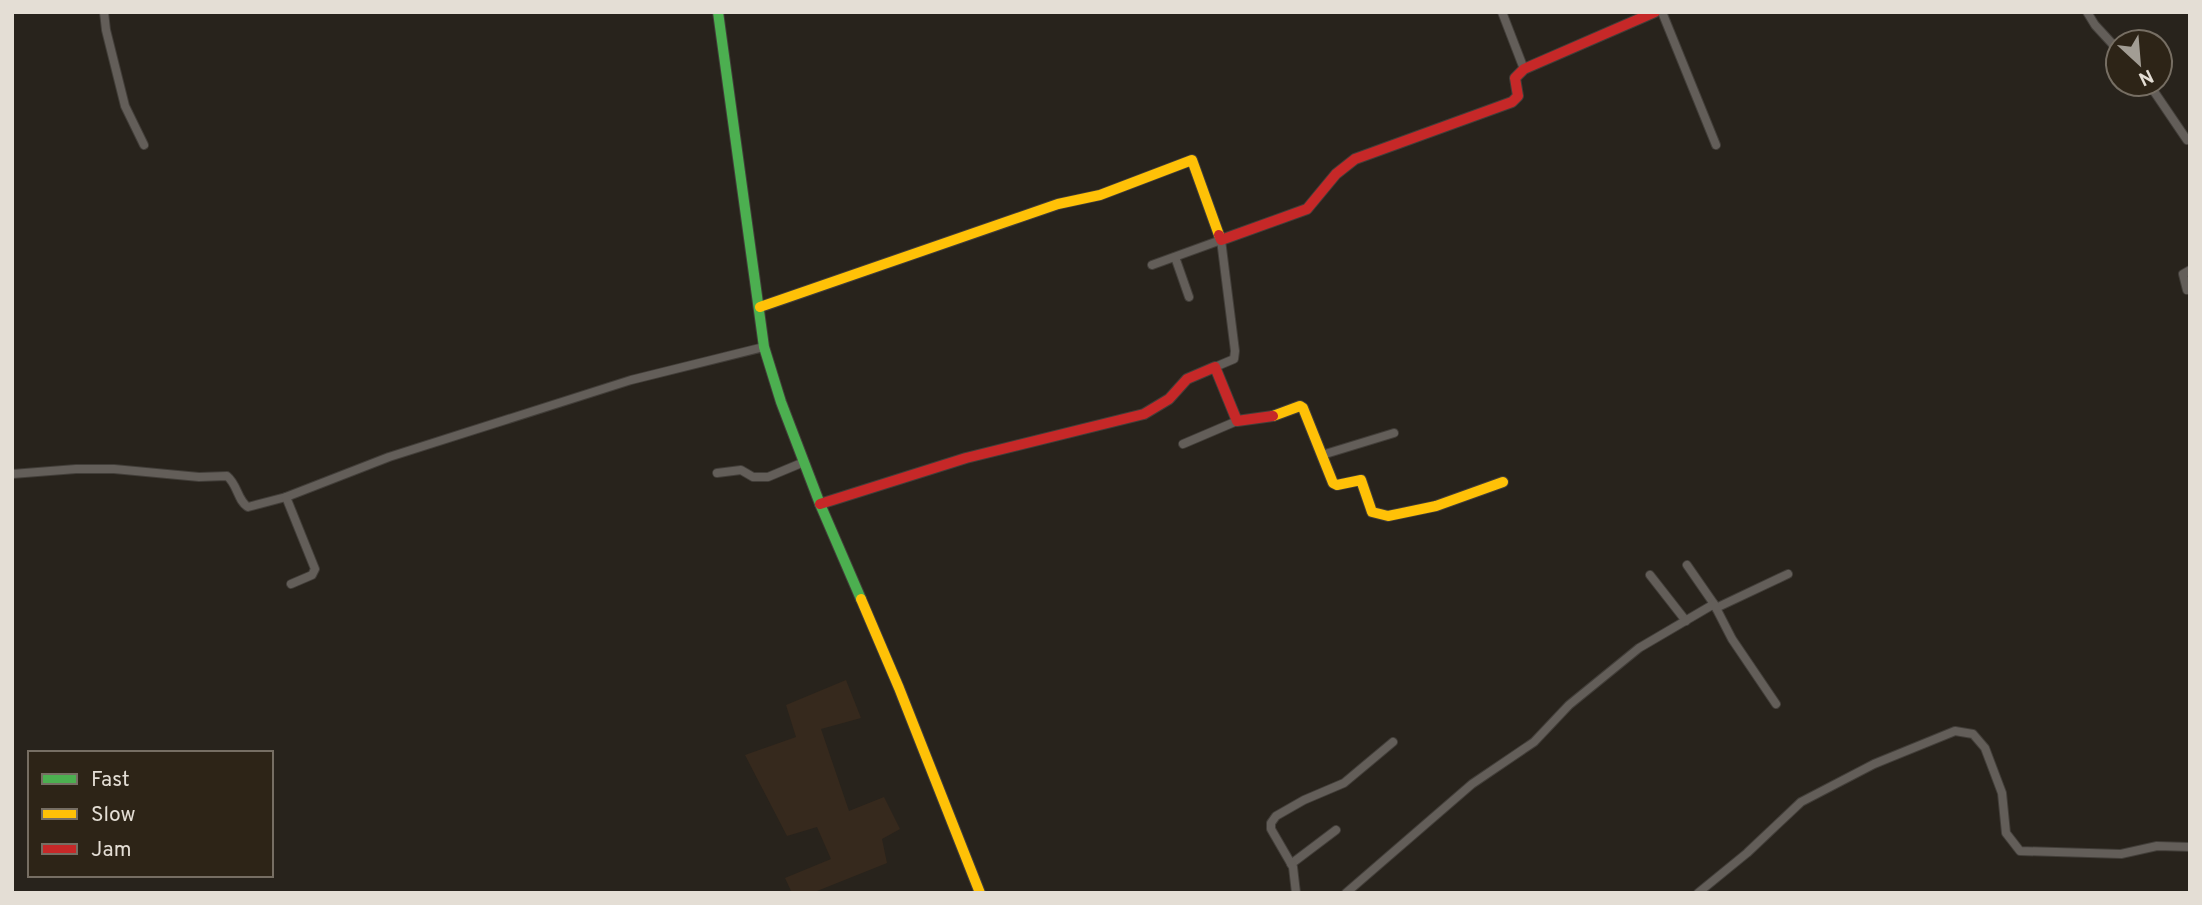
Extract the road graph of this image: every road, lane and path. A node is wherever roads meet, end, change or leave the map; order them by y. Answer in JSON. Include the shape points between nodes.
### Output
{"nodes":[{"id":1,"x":104,"y":12,"type":"edge"},
{"id":2,"x":718,"y":12,"type":"edge"},
{"id":3,"x":1502,"y":12,"type":"edge"},
{"id":4,"x":1655,"y":12,"type":"edge"},
{"id":5,"x":1662,"y":12,"type":"edge"},
{"id":6,"x":2087,"y":12,"type":"edge"},
{"id":7,"x":2104,"y":35,"type":"edge"},
{"id":8,"x":1524,"y":69,"type":"junction"},
{"id":9,"x":2159,"y":98,"type":"edge"},
{"id":10,"x":2189,"y":141,"type":"edge"},
{"id":11,"x":144,"y":145,"type":"dead end"},
{"id":12,"x":1716,"y":145,"type":"dead end"},
{"id":13,"x":1221,"y":240,"type":"junction"},
{"id":14,"x":1175,"y":257,"type":"junction"},
{"id":15,"x":1152,"y":265,"type":"dead end"},
{"id":16,"x":2190,"y":270,"type":"edge"},
{"id":17,"x":2187,"y":290,"type":"dead end"},
{"id":18,"x":1189,"y":297,"type":"dead end"},
{"id":19,"x":760,"y":307,"type":"junction"},
{"id":20,"x":764,"y":346,"type":"junction"},
{"id":21,"x":1214,"y":368,"type":"junction"},
{"id":22,"x":1237,"y":421,"type":"junction"},
{"id":23,"x":1394,"y":433,"type":"dead end"},
{"id":24,"x":1184,"y":444,"type":"dead end"},
{"id":25,"x":1322,"y":455,"type":"junction"},
{"id":26,"x":804,"y":462,"type":"junction"},
{"id":27,"x":717,"y":473,"type":"dead end"},
{"id":28,"x":12,"y":474,"type":"edge"},
{"id":29,"x":1503,"y":482,"type":"dead end"},
{"id":30,"x":286,"y":496,"type":"junction"},
{"id":31,"x":820,"y":504,"type":"junction"},
{"id":32,"x":1687,"y":565,"type":"dead end"},
{"id":33,"x":1788,"y":574,"type":"dead end"},
{"id":34,"x":1650,"y":575,"type":"dead end"},
{"id":35,"x":291,"y":584,"type":"dead end"},
{"id":36,"x":1715,"y":606,"type":"junction"},
{"id":37,"x":1686,"y":621,"type":"junction"},
{"id":38,"x":1776,"y":704,"type":"dead end"},
{"id":39,"x":1393,"y":742,"type":"dead end"},
{"id":40,"x":1336,"y":830,"type":"dead end"},
{"id":41,"x":2190,"y":847,"type":"edge"},
{"id":42,"x":1291,"y":864,"type":"junction"},
{"id":43,"x":980,"y":893,"type":"edge"},
{"id":44,"x":1296,"y":893,"type":"edge"},
{"id":45,"x":1346,"y":893,"type":"edge"},
{"id":46,"x":1698,"y":893,"type":"edge"}],
"edges":[{"from":1,"to":11,"type":"street","via":[[125,106]]},
{"from":2,"to":19,"type":"street"},
{"from":3,"to":8,"type":"street"},
{"from":4,"to":8,"type":"street"},
{"from":5,"to":12,"type":"street"},
{"from":6,"to":7,"type":"street"},
{"from":8,"to":13,"type":"street","via":[[1515,78],[1516,100],[1355,159],[1307,209]]},
{"from":9,"to":10,"type":"street"},
{"from":13,"to":14,"type":"street"},
{"from":13,"to":19,"type":"street","via":[[1192,160]]},
{"from":13,"to":21,"type":"street","via":[[1235,351],[1234,359]]},
{"from":14,"to":15,"type":"street"},
{"from":14,"to":18,"type":"street"},
{"from":16,"to":17,"type":"street","via":[[2183,274]]},
{"from":19,"to":20,"type":"street"},
{"from":20,"to":26,"type":"street"},
{"from":20,"to":30,"type":"street","via":[[631,380],[369,464]]},
{"from":21,"to":22,"type":"street"},
{"from":21,"to":31,"type":"street","via":[[1186,379],[1169,399],[1144,414],[966,458]]},
{"from":22,"to":24,"type":"street"},
{"from":22,"to":25,"type":"street","via":[[1272,417],[1300,406],[1306,410]]},
{"from":23,"to":25,"type":"street"},
{"from":25,"to":29,"type":"street","via":[[1333,483],[1361,480],[1371,511],[1388,516],[1436,506]]},
{"from":26,"to":27,"type":"street","via":[[768,477],[753,477],[741,470]]},
{"from":26,"to":31,"type":"street"},
{"from":28,"to":30,"type":"street","via":[[88,469],[222,476],[232,480],[248,507]]},
{"from":30,"to":35,"type":"street","via":[[315,569]]},
{"from":31,"to":43,"type":"street"},
{"from":32,"to":36,"type":"street"},
{"from":33,"to":36,"type":"street"},
{"from":34,"to":37,"type":"street"},
{"from":36,"to":37,"type":"street"},
{"from":36,"to":38,"type":"street"},
{"from":37,"to":45,"type":"street","via":[[1639,648],[1569,705],[1534,742],[1472,784]]},
{"from":39,"to":42,"type":"street","via":[[1344,783],[1276,816],[1271,829]]},
{"from":40,"to":42,"type":"street"},
{"from":41,"to":46,"type":"street","via":[[2157,846],[2121,854],[2020,851],[2006,833],[2002,793],[1985,748],[1972,734],[1955,731],[1874,764],[1801,802]]},
{"from":42,"to":44,"type":"street"}]}
